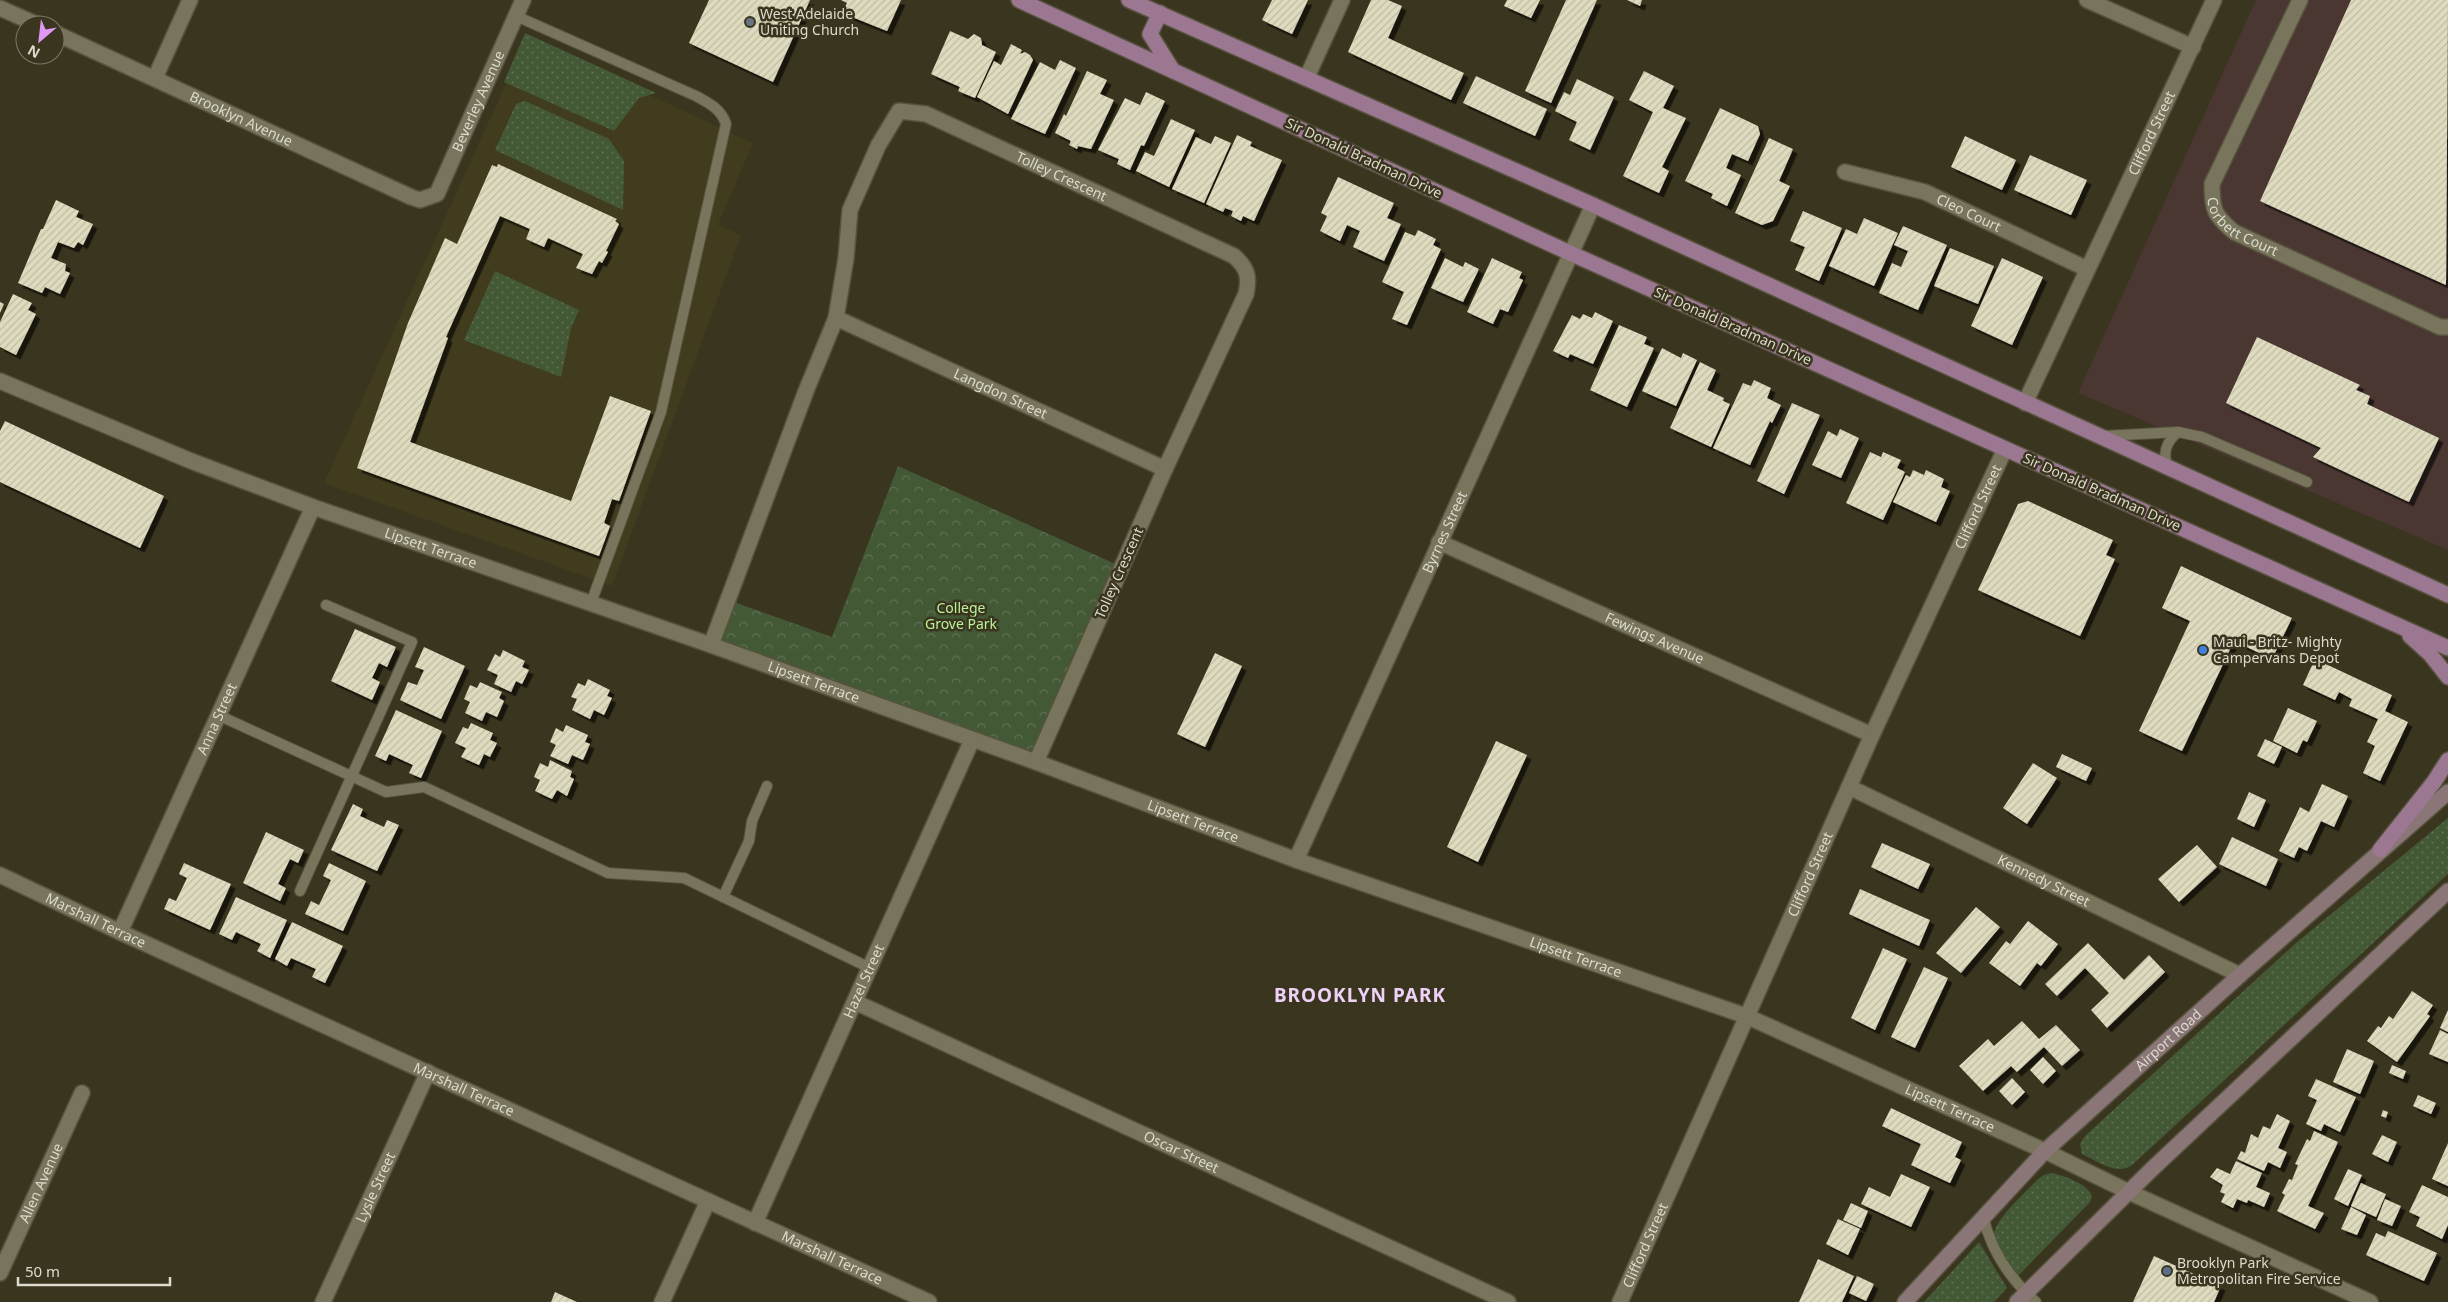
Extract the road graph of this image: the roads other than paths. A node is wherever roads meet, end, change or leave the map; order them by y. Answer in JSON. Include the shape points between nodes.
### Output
{"nodes":[{"id":1,"x":190,"y":0,"type":"edge"},
{"id":2,"x":523,"y":0,"type":"edge"},
{"id":3,"x":1019,"y":0,"type":"edge"},
{"id":4,"x":1129,"y":0,"type":"edge"},
{"id":5,"x":1342,"y":0,"type":"edge"},
{"id":6,"x":2087,"y":0,"type":"edge"},
{"id":7,"x":2214,"y":0,"type":"edge"},
{"id":8,"x":2300,"y":0,"type":"edge"},
{"id":9,"x":0,"y":8,"type":"edge"},
{"id":10,"x":1160,"y":13,"type":"junction"},
{"id":11,"x":16,"y":15,"type":"edge"},
{"id":12,"x":516,"y":16,"type":"junction"},
{"id":13,"x":65,"y":38,"type":"edge"},
{"id":14,"x":2193,"y":47,"type":"junction"},
{"id":15,"x":1173,"y":71,"type":"junction"},
{"id":16,"x":1307,"y":77,"type":"junction"},
{"id":17,"x":155,"y":78,"type":"junction"},
{"id":18,"x":1845,"y":172,"type":"dead end"},
{"id":19,"x":430,"y":198,"type":"joint"},
{"id":20,"x":1593,"y":205,"type":"junction"},
{"id":21,"x":1570,"y":253,"type":"junction"},
{"id":22,"x":2087,"y":269,"type":"junction"},
{"id":23,"x":836,"y":318,"type":"junction"},
{"id":24,"x":2448,"y":327,"type":"edge"},
{"id":25,"x":0,"y":381,"type":"edge"},
{"id":26,"x":2025,"y":403,"type":"junction"},
{"id":27,"x":2178,"y":432,"type":"junction"},
{"id":28,"x":2098,"y":436,"type":"junction"},
{"id":29,"x":2005,"y":449,"type":"junction"},
{"id":30,"x":2168,"y":468,"type":"junction"},
{"id":31,"x":1165,"y":470,"type":"junction"},
{"id":32,"x":2307,"y":482,"type":"dead end"},
{"id":33,"x":313,"y":507,"type":"junction"},
{"id":34,"x":1439,"y":542,"type":"junction"},
{"id":35,"x":2388,"y":568,"type":"junction"},
{"id":36,"x":2448,"y":586,"type":"edge"},
{"id":37,"x":2448,"y":595,"type":"edge"},
{"id":38,"x":591,"y":603,"type":"junction"},
{"id":39,"x":326,"y":605,"type":"dead end"},
{"id":40,"x":2401,"y":627,"type":"junction"},
{"id":41,"x":711,"y":645,"type":"junction"},
{"id":42,"x":2448,"y":648,"type":"edge"},
{"id":43,"x":2448,"y":677,"type":"edge"},
{"id":44,"x":218,"y":715,"type":"junction"},
{"id":45,"x":1872,"y":735,"type":"junction"},
{"id":46,"x":972,"y":740,"type":"junction"},
{"id":47,"x":2448,"y":760,"type":"edge"},
{"id":48,"x":1036,"y":762,"type":"junction"},
{"id":49,"x":351,"y":776,"type":"junction"},
{"id":50,"x":767,"y":786,"type":"dead end"},
{"id":51,"x":1849,"y":787,"type":"junction"},
{"id":52,"x":2448,"y":792,"type":"edge"},
{"id":53,"x":2380,"y":850,"type":"junction"},
{"id":54,"x":1296,"y":860,"type":"junction"},
{"id":55,"x":0,"y":875,"type":"edge"},
{"id":56,"x":300,"y":891,"type":"dead end"},
{"id":57,"x":723,"y":897,"type":"junction"},
{"id":58,"x":2446,"y":898,"type":"edge"},
{"id":59,"x":120,"y":932,"type":"junction"},
{"id":60,"x":870,"y":968,"type":"junction"},
{"id":61,"x":2240,"y":974,"type":"junction"},
{"id":62,"x":855,"y":1002,"type":"junction"},
{"id":63,"x":1746,"y":1016,"type":"junction"},
{"id":64,"x":428,"y":1072,"type":"junction"},
{"id":65,"x":82,"y":1093,"type":"dead end"},
{"id":66,"x":2044,"y":1151,"type":"junction"},
{"id":67,"x":2129,"y":1192,"type":"junction"},
{"id":68,"x":708,"y":1201,"type":"junction"},
{"id":69,"x":1983,"y":1216,"type":"junction"},
{"id":70,"x":755,"y":1223,"type":"junction"},
{"id":71,"x":0,"y":1273,"type":"edge"},
{"id":72,"x":2026,"y":1299,"type":"edge"},
{"id":73,"x":323,"y":1302,"type":"edge"},
{"id":74,"x":662,"y":1302,"type":"edge"},
{"id":75,"x":929,"y":1302,"type":"edge"},
{"id":76,"x":1508,"y":1302,"type":"edge"},
{"id":77,"x":1620,"y":1302,"type":"edge"},
{"id":78,"x":1905,"y":1302,"type":"edge"},
{"id":79,"x":2370,"y":1302,"type":"edge"}],
"edges":[{"from":1,"to":17,"type":"street"},
{"from":2,"to":12,"type":"street","name":"Beverley Avenue"},
{"from":3,"to":15,"type":"main road","name":"Sir Donald Bradman Drive"},
{"from":4,"to":10,"type":"main road"},
{"from":5,"to":16,"type":"street"},
{"from":6,"to":14,"type":"street"},
{"from":7,"to":14,"type":"street","name":"Clifford Street"},
{"from":8,"to":24,"type":"street","name":"Corbett Court","via":[[2212,184],[2212,204],[2218,218],[2234,232],[2440,327]]},
{"from":9,"to":11,"type":"street"},
{"from":10,"to":15,"type":"main road","via":[[1150,34]]},
{"from":10,"to":16,"type":"main road"},
{"from":12,"to":19,"type":"street","name":"Beverley Avenue","via":[[438,194]]},
{"from":12,"to":38,"type":"lane","via":[[696,96],[711,104],[726,124],[661,412]]},
{"from":13,"to":17,"type":"street","name":"Brooklyn Avenue"},
{"from":14,"to":22,"type":"street","name":"Clifford Street"},
{"from":15,"to":21,"type":"main road","name":"Sir Donald Bradman Drive"},
{"from":16,"to":20,"type":"main road"},
{"from":17,"to":19,"type":"street","name":"Brooklyn Avenue","via":[[410,197]]},
{"from":18,"to":22,"type":"street","name":"Cleo Court","via":[[1925,192]]},
{"from":20,"to":21,"type":"street","name":"Byrnes Street"},
{"from":20,"to":26,"type":"main road"},
{"from":21,"to":29,"type":"main road","name":"Sir Donald Bradman Drive"},
{"from":21,"to":34,"type":"street","name":"Byrnes Street"},
{"from":22,"to":26,"type":"street","name":"Clifford Street"},
{"from":23,"to":31,"type":"street","name":"Langdon Street"},
{"from":23,"to":31,"type":"street","name":"Tolley Crescent","via":[[850,210],[878,146],[899,111],[926,114],[1216,247],[1245,266],[1249,278],[1246,294]]},
{"from":23,"to":41,"type":"street","name":"Tolley Crescent"},
{"from":25,"to":33,"type":"street","name":"Lipsett Terrace","via":[[191,461]]},
{"from":26,"to":28,"type":"main road"},
{"from":27,"to":28,"type":"lane"},
{"from":27,"to":30,"type":"lane","via":[[2165,452]]},
{"from":27,"to":32,"type":"lane","via":[[2202,437]]},
{"from":28,"to":30,"type":"main road"},
{"from":29,"to":40,"type":"main road","name":"Sir Donald Bradman Drive"},
{"from":29,"to":45,"type":"street","name":"Clifford Street"},
{"from":30,"to":35,"type":"main road"},
{"from":31,"to":48,"type":"street","name":"Tolley Crescent"},
{"from":33,"to":38,"type":"street","name":"Lipsett Terrace"},
{"from":33,"to":44,"type":"street","name":"Anna Street"},
{"from":34,"to":45,"type":"street","name":"Fewings Avenue"},
{"from":34,"to":54,"type":"street","name":"Byrnes Street"},
{"from":35,"to":36,"type":"main road"},
{"from":35,"to":37,"type":"main road"},
{"from":38,"to":41,"type":"street","name":"Lipsett Terrace"},
{"from":39,"to":49,"type":"lane","via":[[412,642]]},
{"from":40,"to":42,"type":"main road","name":"Sir Donald Bradman Drive"},
{"from":40,"to":43,"type":"main road","via":[[2430,654]]},
{"from":41,"to":46,"type":"street","name":"Lipsett Terrace"},
{"from":44,"to":49,"type":"lane"},
{"from":44,"to":59,"type":"street","name":"Anna Street"},
{"from":45,"to":51,"type":"street","name":"Clifford Street"},
{"from":46,"to":48,"type":"street","name":"Lipsett Terrace"},
{"from":46,"to":60,"type":"street","name":"Hazel Street"},
{"from":47,"to":53,"type":"main road"},
{"from":48,"to":54,"type":"street","name":"Lipsett Terrace"},
{"from":49,"to":56,"type":"lane"},
{"from":49,"to":57,"type":"lane","via":[[386,792],[424,787],[608,873],[684,878]]},
{"from":50,"to":57,"type":"lane","via":[[752,821],[749,841]]},
{"from":51,"to":61,"type":"street","name":"Kennedy Street"},
{"from":51,"to":63,"type":"street","name":"Clifford Street"},
{"from":52,"to":53,"type":"main road","name":"Airport Road"},
{"from":53,"to":61,"type":"main road","name":"Airport Road"},
{"from":54,"to":63,"type":"street","name":"Lipsett Terrace"},
{"from":55,"to":59,"type":"street","name":"Marshall Terrace"},
{"from":57,"to":60,"type":"lane"},
{"from":58,"to":67,"type":"main road"},
{"from":59,"to":64,"type":"street","name":"Marshall Terrace"},
{"from":60,"to":62,"type":"street","name":"Hazel Street"},
{"from":61,"to":66,"type":"main road","name":"Airport Road"},
{"from":62,"to":70,"type":"street","name":"Hazel Street"},
{"from":62,"to":76,"type":"street","name":"Oscar Street"},
{"from":63,"to":66,"type":"street","name":"Lipsett Terrace"},
{"from":63,"to":77,"type":"street","name":"Clifford Street"},
{"from":64,"to":68,"type":"street","name":"Marshall Terrace"},
{"from":64,"to":73,"type":"street","name":"Lysle Street"},
{"from":65,"to":71,"type":"street","name":"Allen Avenue"},
{"from":66,"to":67,"type":"street","name":"Lipsett Terrace"},
{"from":66,"to":69,"type":"main road","name":"Airport Road"},
{"from":67,"to":72,"type":"main road"},
{"from":67,"to":79,"type":"street","name":"Lipsett Terrace"},
{"from":68,"to":70,"type":"street","name":"Marshall Terrace"},
{"from":68,"to":74,"type":"street"},
{"from":69,"to":72,"type":"lane","via":[[1995,1253]]},
{"from":69,"to":78,"type":"main road","name":"Airport Road"},
{"from":70,"to":75,"type":"street","name":"Marshall Terrace"}]}
